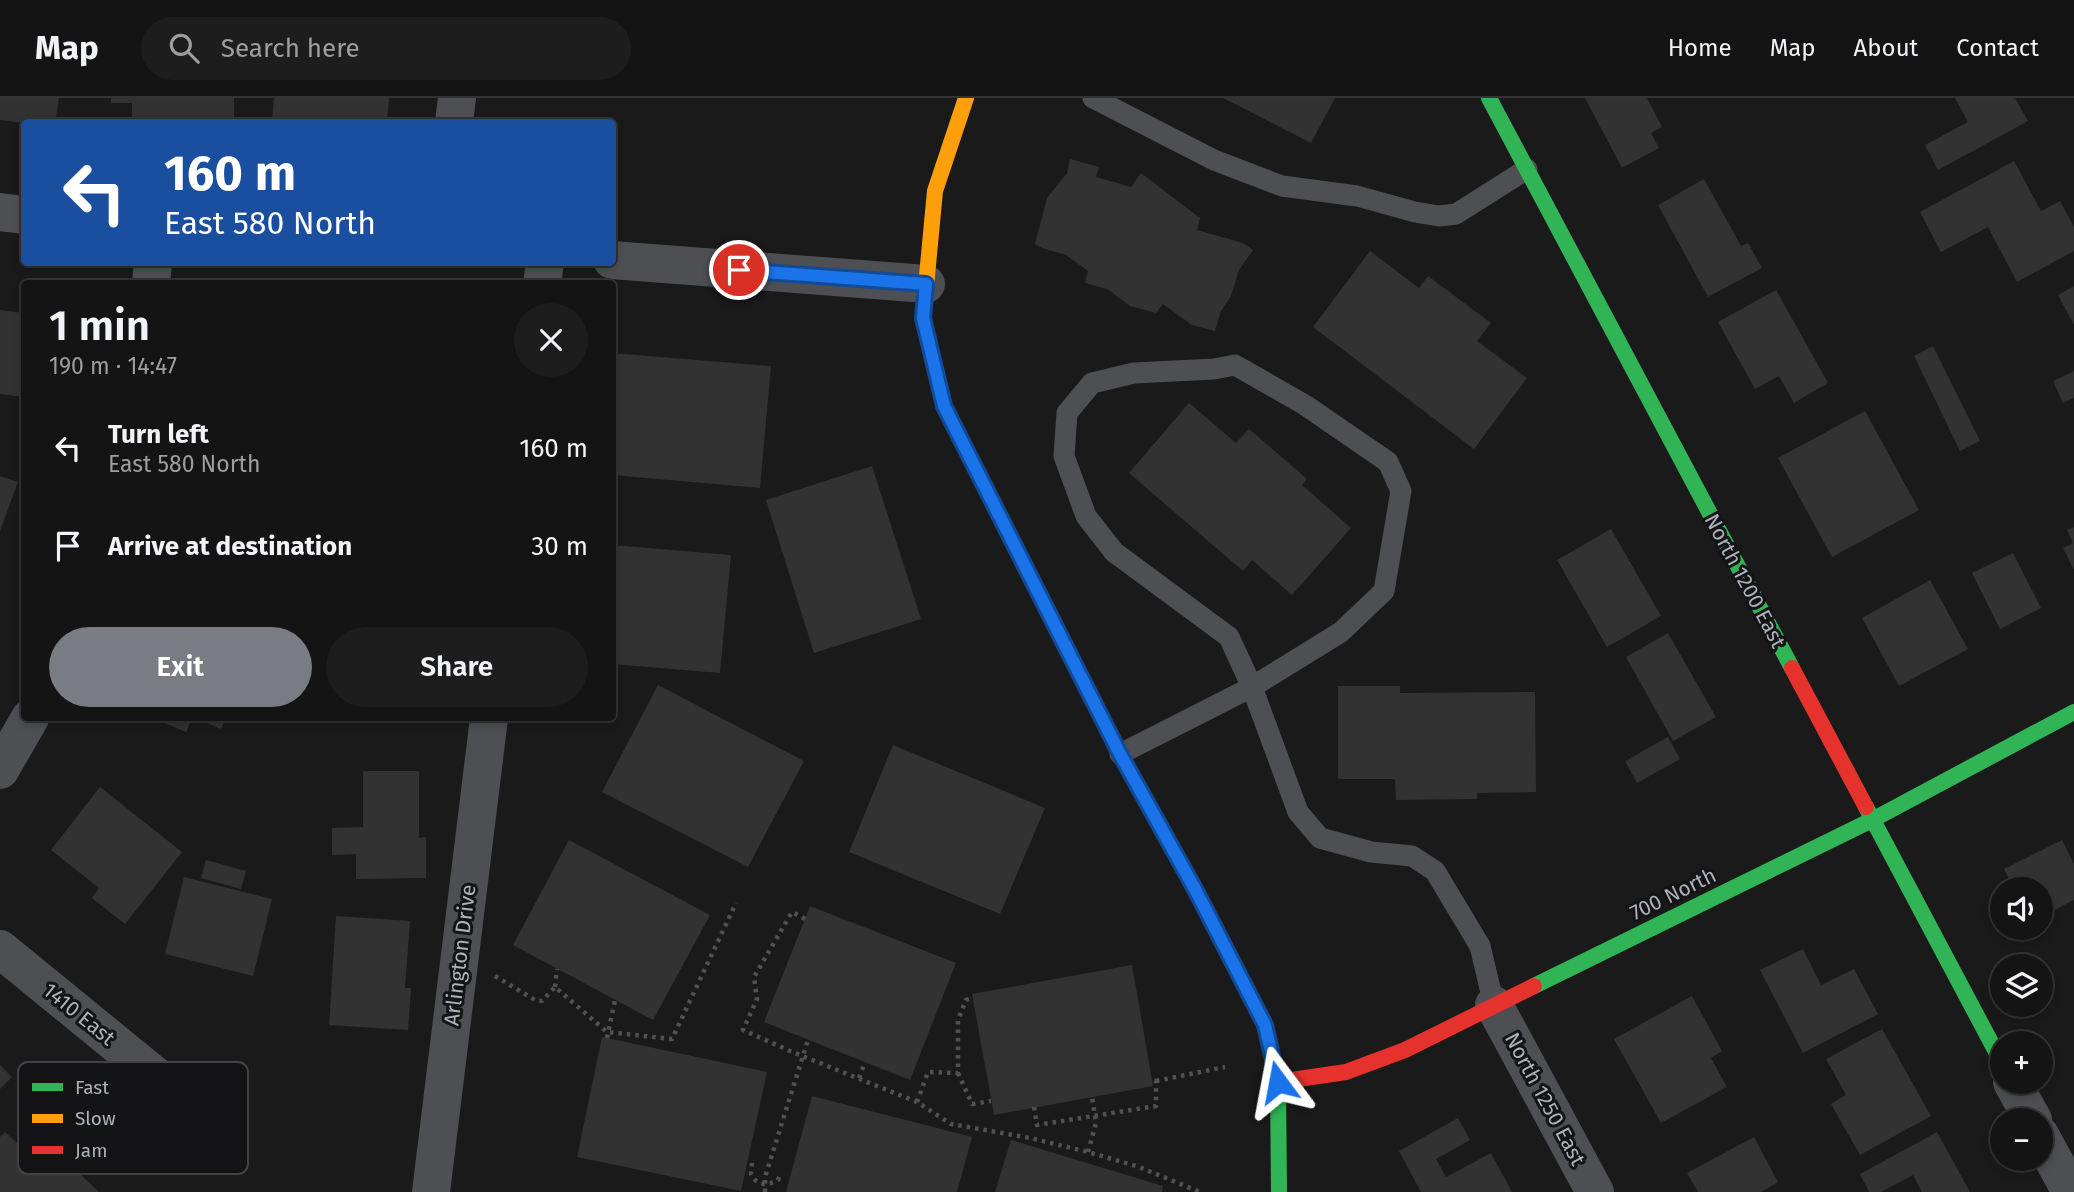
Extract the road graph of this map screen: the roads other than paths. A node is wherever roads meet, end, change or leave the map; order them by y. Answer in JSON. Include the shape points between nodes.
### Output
{"nodes":[{"id":1,"x":457,"y":98,"type":"edge"},
{"id":2,"x":966,"y":98,"type":"edge"},
{"id":3,"x":1093,"y":98,"type":"edge"},
{"id":4,"x":1489,"y":98,"type":"edge"},
{"id":5,"x":454,"y":119,"type":"edge"},
{"id":6,"x":1527,"y":169,"type":"junction"},
{"id":7,"x":0,"y":212,"type":"edge"},
{"id":8,"x":21,"y":215,"type":"edge"},
{"id":9,"x":616,"y":260,"type":"edge"},
{"id":10,"x":926,"y":284,"type":"junction"},
{"id":11,"x":1252,"y":687,"type":"junction"},
{"id":12,"x":2074,"y":712,"type":"edge"},
{"id":13,"x":28,"y":721,"type":"edge"},
{"id":14,"x":489,"y":721,"type":"edge"},
{"id":15,"x":1120,"y":754,"type":"junction"},
{"id":16,"x":0,"y":770,"type":"edge"},
{"id":17,"x":1872,"y":820,"type":"junction"},
{"id":18,"x":0,"y":949,"type":"edge"},
{"id":19,"x":1494,"y":1005,"type":"junction"},
{"id":20,"x":1990,"y":1041,"type":"edge"},
{"id":21,"x":138,"y":1062,"type":"edge"},
{"id":22,"x":1278,"y":1082,"type":"junction"},
{"id":23,"x":2053,"y":1159,"type":"edge"},
{"id":24,"x":431,"y":1192,"type":"edge"},
{"id":25,"x":1279,"y":1192,"type":"edge"},
{"id":26,"x":1595,"y":1192,"type":"edge"},
{"id":27,"x":2071,"y":1192,"type":"edge"}],
"edges":[{"from":1,"to":5,"type":"street"},
{"from":2,"to":10,"type":"street","via":[[935,191]]},
{"from":3,"to":6,"type":"lane","via":[[1214,160],[1282,186],[1357,196],[1415,212],[1456,214]]},
{"from":4,"to":6,"type":"street","name":"North 1200 East"},
{"from":6,"to":17,"type":"street","name":"North 1200 East"},
{"from":7,"to":8,"type":"street"},
{"from":9,"to":10,"type":"street"},
{"from":10,"to":15,"type":"street","via":[[923,318],[944,406]]},
{"from":11,"to":11,"type":"lane","via":[[1341,632],[1384,591],[1401,491],[1388,462],[1306,405],[1235,365],[1134,373],[1092,383],[1067,413],[1064,456],[1086,516],[1114,552],[1229,637]]},
{"from":11,"to":15,"type":"lane"},
{"from":11,"to":19,"type":"lane","via":[[1298,812],[1320,838],[1371,852],[1412,856],[1435,871],[1480,946]]},
{"from":12,"to":17,"type":"street","name":"700 North"},
{"from":13,"to":16,"type":"street"},
{"from":14,"to":24,"type":"street","name":"Arlington Drive"},
{"from":15,"to":22,"type":"street","via":[[1265,1025]]},
{"from":17,"to":19,"type":"street","name":"700 North"},
{"from":17,"to":20,"type":"street","name":"North 1200 East"},
{"from":18,"to":21,"type":"street","name":"1410 East"},
{"from":19,"to":22,"type":"street","name":"700 North","via":[[1405,1050],[1346,1072]]},
{"from":19,"to":26,"type":"street","name":"North 1250 East"},
{"from":22,"to":25,"type":"street"},
{"from":23,"to":27,"type":"street"}]}
